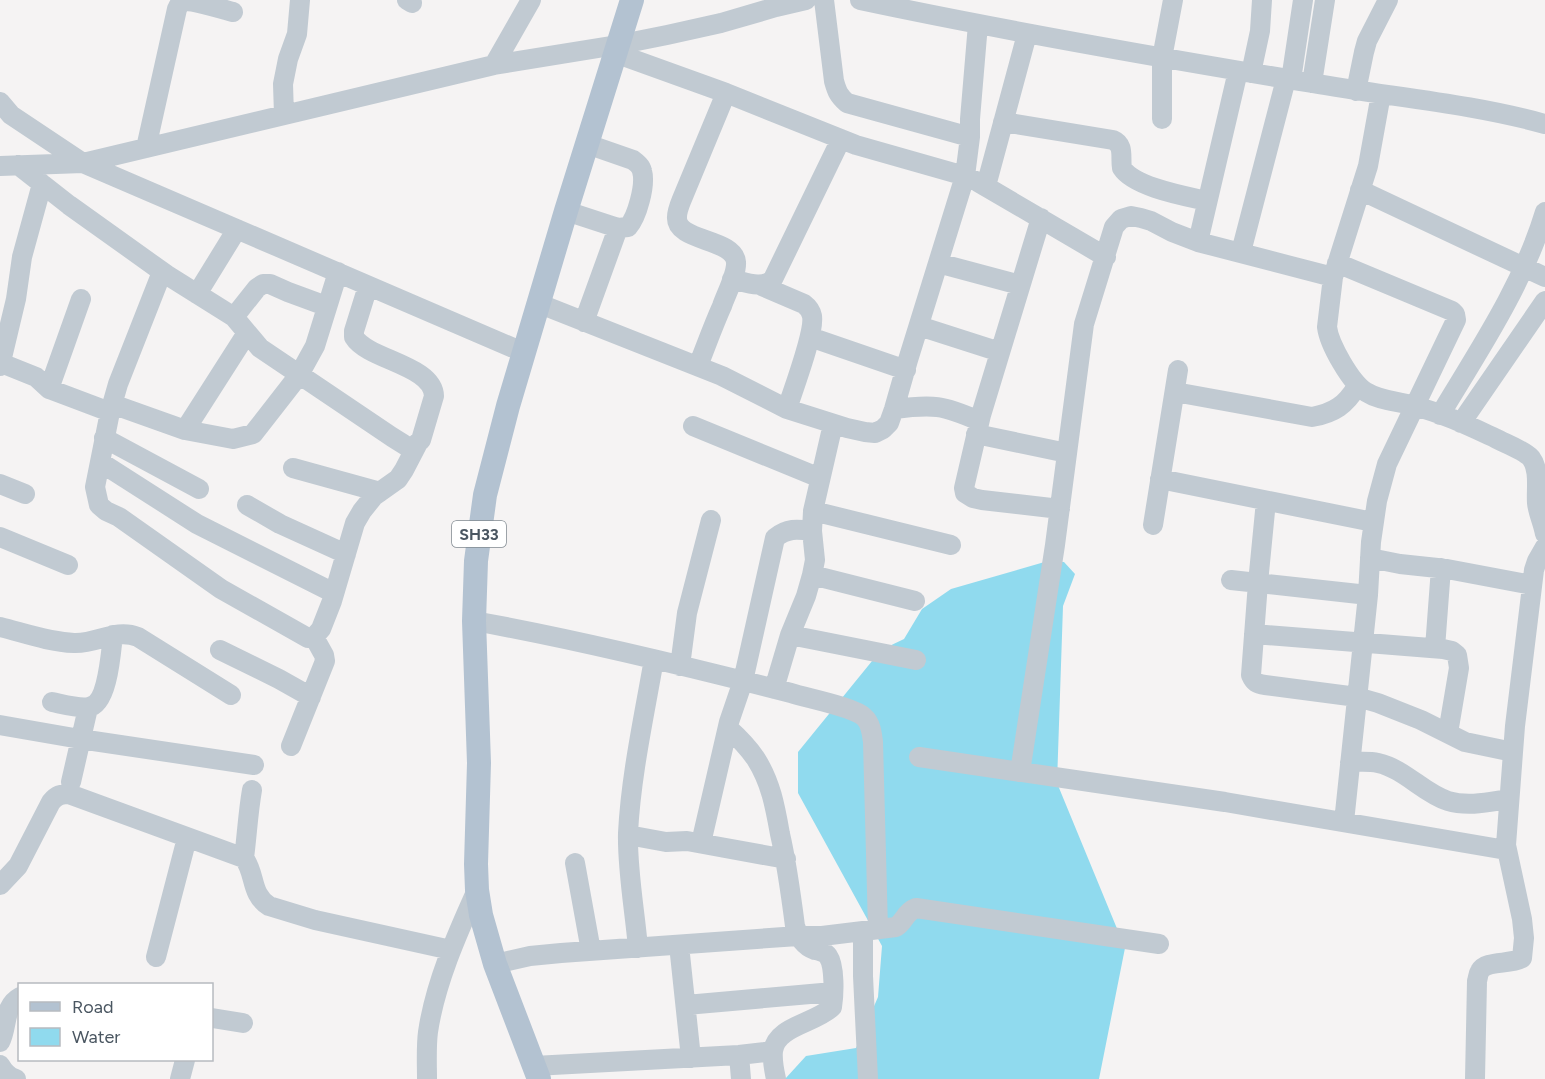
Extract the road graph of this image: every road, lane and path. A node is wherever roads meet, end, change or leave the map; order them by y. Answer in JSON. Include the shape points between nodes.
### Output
{"nodes":[{"id":1,"x":300,"y":0,"type":"edge"},
{"id":2,"x":531,"y":0,"type":"edge"},
{"id":3,"x":632,"y":0,"type":"edge"},
{"id":4,"x":806,"y":0,"type":"edge"},
{"id":5,"x":824,"y":0,"type":"edge"},
{"id":6,"x":1173,"y":0,"type":"edge"},
{"id":7,"x":1262,"y":0,"type":"edge"},
{"id":8,"x":1303,"y":0,"type":"edge"},
{"id":9,"x":1325,"y":0,"type":"edge"},
{"id":10,"x":1388,"y":0,"type":"edge"},
{"id":11,"x":870,"y":1,"type":"edge"},
{"id":12,"x":233,"y":12,"type":"dead end"},
{"id":13,"x":978,"y":24,"type":"junction"},
{"id":14,"x":1027,"y":34,"type":"junction"},
{"id":15,"x":616,"y":49,"type":"junction"},
{"id":16,"x":1162,"y":58,"type":"junction"},
{"id":17,"x":494,"y":64,"type":"junction"},
{"id":18,"x":1245,"y":72,"type":"junction"},
{"id":19,"x":1289,"y":79,"type":"junction"},
{"id":20,"x":1312,"y":83,"type":"junction"},
{"id":21,"x":1356,"y":91,"type":"junction"},
{"id":22,"x":726,"y":93,"type":"junction"},
{"id":23,"x":1382,"y":94,"type":"junction"},
{"id":24,"x":0,"y":102,"type":"edge"},
{"id":25,"x":284,"y":115,"type":"junction"},
{"id":26,"x":1162,"y":119,"type":"dead end"},
{"id":27,"x":1002,"y":122,"type":"junction"},
{"id":28,"x":1545,"y":124,"type":"edge"},
{"id":29,"x":970,"y":137,"type":"junction"},
{"id":30,"x":841,"y":139,"type":"junction"},
{"id":31,"x":587,"y":144,"type":"junction"},
{"id":32,"x":146,"y":148,"type":"junction"},
{"id":33,"x":82,"y":163,"type":"junction"},
{"id":34,"x":9,"y":165,"type":"edge"},
{"id":35,"x":965,"y":176,"type":"junction"},
{"id":36,"x":42,"y":184,"type":"junction"},
{"id":37,"x":986,"y":186,"type":"junction"},
{"id":38,"x":1360,"y":190,"type":"junction"},
{"id":39,"x":1207,"y":201,"type":"junction"},
{"id":40,"x":567,"y":211,"type":"junction"},
{"id":41,"x":1545,"y":212,"type":"edge"},
{"id":42,"x":1041,"y":218,"type":"junction"},
{"id":43,"x":618,"y":228,"type":"junction"},
{"id":44,"x":237,"y":229,"type":"junction"},
{"id":45,"x":1198,"y":242,"type":"junction"},
{"id":46,"x":1241,"y":252,"type":"junction"},
{"id":47,"x":1106,"y":257,"type":"junction"},
{"id":48,"x":938,"y":263,"type":"junction"},
{"id":49,"x":1524,"y":267,"type":"junction"},
{"id":50,"x":1335,"y":270,"type":"junction"},
{"id":51,"x":162,"y":272,"type":"junction"},
{"id":52,"x":338,"y":272,"type":"junction"},
{"id":53,"x":1545,"y":277,"type":"edge"},
{"id":54,"x":732,"y":279,"type":"junction"},
{"id":55,"x":1020,"y":285,"type":"junction"},
{"id":56,"x":369,"y":286,"type":"junction"},
{"id":57,"x":762,"y":286,"type":"junction"},
{"id":58,"x":197,"y":294,"type":"junction"},
{"id":59,"x":81,"y":298,"type":"dead end"},
{"id":60,"x":1545,"y":301,"type":"edge"},
{"id":61,"x":540,"y":304,"type":"junction"},
{"id":62,"x":327,"y":306,"type":"junction"},
{"id":63,"x":234,"y":317,"type":"junction"},
{"id":64,"x":584,"y":322,"type":"junction"},
{"id":65,"x":919,"y":326,"type":"junction"},
{"id":66,"x":247,"y":333,"type":"junction"},
{"id":67,"x":810,"y":338,"type":"junction"},
{"id":68,"x":1000,"y":352,"type":"junction"},
{"id":69,"x":525,"y":353,"type":"junction"},
{"id":70,"x":0,"y":365,"type":"edge"},
{"id":71,"x":698,"y":366,"type":"junction"},
{"id":72,"x":906,"y":370,"type":"junction"},
{"id":73,"x":1178,"y":370,"type":"dead end"},
{"id":74,"x":299,"y":375,"type":"junction"},
{"id":75,"x":1358,"y":386,"type":"junction"},
{"id":76,"x":49,"y":389,"type":"junction"},
{"id":77,"x":1175,"y":392,"type":"junction"},
{"id":78,"x":1416,"y":406,"type":"junction"},
{"id":79,"x":111,"y":408,"type":"junction"},
{"id":80,"x":787,"y":409,"type":"junction"},
{"id":81,"x":894,"y":409,"type":"junction"},
{"id":82,"x":1440,"y":415,"type":"junction"},
{"id":83,"x":1461,"y":423,"type":"junction"},
{"id":84,"x":833,"y":424,"type":"junction"},
{"id":85,"x":693,"y":426,"type":"dead end"},
{"id":86,"x":978,"y":428,"type":"junction"},
{"id":87,"x":185,"y":430,"type":"junction"},
{"id":88,"x":104,"y":438,"type":"junction"},
{"id":89,"x":417,"y":445,"type":"junction"},
{"id":90,"x":1067,"y":453,"type":"junction"},
{"id":91,"x":100,"y":462,"type":"junction"},
{"id":92,"x":293,"y":468,"type":"dead end"},
{"id":93,"x":820,"y":478,"type":"junction"},
{"id":94,"x":1160,"y":480,"type":"junction"},
{"id":95,"x":0,"y":484,"type":"edge"},
{"id":96,"x":199,"y":489,"type":"dead end"},
{"id":97,"x":380,"y":492,"type":"junction"},
{"id":98,"x":25,"y":494,"type":"dead end"},
{"id":99,"x":1266,"y":501,"type":"junction"},
{"id":100,"x":247,"y":506,"type":"dead end"},
{"id":101,"x":1060,"y":509,"type":"junction"},
{"id":102,"x":711,"y":520,"type":"dead end"},
{"id":103,"x":812,"y":521,"type":"junction"},
{"id":104,"x":1373,"y":522,"type":"junction"},
{"id":105,"x":1153,"y":525,"type":"dead end"},
{"id":106,"x":1545,"y":534,"type":"edge"},
{"id":107,"x":0,"y":537,"type":"edge"},
{"id":108,"x":951,"y":545,"type":"dead end"},
{"id":109,"x":1545,"y":547,"type":"edge"},
{"id":110,"x":346,"y":554,"type":"junction"},
{"id":111,"x":1370,"y":558,"type":"junction"},
{"id":112,"x":68,"y":565,"type":"dead end"},
{"id":113,"x":1441,"y":568,"type":"junction"},
{"id":114,"x":812,"y":576,"type":"junction"},
{"id":115,"x":1231,"y":580,"type":"dead end"},
{"id":116,"x":1258,"y":583,"type":"junction"},
{"id":117,"x":1532,"y":585,"type":"junction"},
{"id":118,"x":334,"y":593,"type":"junction"},
{"id":119,"x":1368,"y":595,"type":"junction"},
{"id":120,"x":915,"y":601,"type":"dead end"},
{"id":121,"x":474,"y":621,"type":"junction"},
{"id":122,"x":0,"y":627,"type":"edge"},
{"id":123,"x":1254,"y":634,"type":"junction"},
{"id":124,"x":113,"y":635,"type":"junction"},
{"id":125,"x":790,"y":635,"type":"junction"},
{"id":126,"x":314,"y":637,"type":"junction"},
{"id":127,"x":1363,"y":642,"type":"junction"},
{"id":128,"x":1435,"y":648,"type":"junction"},
{"id":129,"x":220,"y":650,"type":"dead end"},
{"id":130,"x":654,"y":660,"type":"junction"},
{"id":131,"x":916,"y":660,"type":"dead end"},
{"id":132,"x":680,"y":666,"type":"junction"},
{"id":133,"x":744,"y":681,"type":"junction"},
{"id":134,"x":774,"y":689,"type":"junction"},
{"id":135,"x":231,"y":694,"type":"dead end"},
{"id":136,"x":311,"y":697,"type":"junction"},
{"id":137,"x":1357,"y":697,"type":"junction"},
{"id":138,"x":52,"y":702,"type":"dead end"},
{"id":139,"x":88,"y":708,"type":"junction"},
{"id":140,"x":0,"y":725,"type":"edge"},
{"id":141,"x":728,"y":728,"type":"junction"},
{"id":142,"x":1448,"y":733,"type":"junction"},
{"id":143,"x":80,"y":739,"type":"junction"},
{"id":144,"x":291,"y":746,"type":"dead end"},
{"id":145,"x":1513,"y":752,"type":"junction"},
{"id":146,"x":919,"y":757,"type":"dead end"},
{"id":147,"x":1350,"y":762,"type":"junction"},
{"id":148,"x":254,"y":765,"type":"dead end"},
{"id":149,"x":1020,"y":772,"type":"junction"},
{"id":150,"x":71,"y":782,"type":"dead end"},
{"id":151,"x":252,"y":790,"type":"dead end"},
{"id":152,"x":1509,"y":799,"type":"junction"},
{"id":153,"x":1344,"y":822,"type":"junction"},
{"id":154,"x":628,"y":835,"type":"junction"},
{"id":155,"x":187,"y":838,"type":"junction"},
{"id":156,"x":701,"y":843,"type":"junction"},
{"id":157,"x":1506,"y":850,"type":"junction"},
{"id":158,"x":244,"y":858,"type":"junction"},
{"id":159,"x":786,"y":858,"type":"junction"},
{"id":160,"x":575,"y":863,"type":"dead end"},
{"id":161,"x":0,"y":885,"type":"edge"},
{"id":162,"x":477,"y":890,"type":"junction"},
{"id":163,"x":871,"y":930,"type":"junction"},
{"id":164,"x":798,"y":936,"type":"junction"},
{"id":165,"x":1159,"y":944,"type":"dead end"},
{"id":166,"x":679,"y":945,"type":"junction"},
{"id":167,"x":638,"y":948,"type":"junction"},
{"id":168,"x":452,"y":950,"type":"junction"},
{"id":169,"x":591,"y":951,"type":"junction"},
{"id":170,"x":156,"y":957,"type":"dead end"},
{"id":171,"x":495,"y":964,"type":"junction"},
{"id":172,"x":833,"y":992,"type":"junction"},
{"id":173,"x":18,"y":998,"type":"edge"},
{"id":174,"x":686,"y":1005,"type":"junction"},
{"id":175,"x":213,"y":1018,"type":"edge"},
{"id":176,"x":243,"y":1023,"type":"dead end"},
{"id":177,"x":0,"y":1042,"type":"edge"},
{"id":178,"x":773,"y":1051,"type":"junction"},
{"id":179,"x":739,"y":1055,"type":"junction"},
{"id":180,"x":692,"y":1058,"type":"junction"},
{"id":181,"x":184,"y":1061,"type":"edge"},
{"id":182,"x":0,"y":1065,"type":"edge"},
{"id":183,"x":537,"y":1073,"type":"edge"},
{"id":184,"x":16,"y":1079,"type":"edge"},
{"id":185,"x":180,"y":1079,"type":"edge"},
{"id":186,"x":426,"y":1079,"type":"edge"},
{"id":187,"x":741,"y":1079,"type":"edge"},
{"id":188,"x":776,"y":1079,"type":"edge"},
{"id":189,"x":868,"y":1079,"type":"edge"},
{"id":190,"x":1475,"y":1079,"type":"edge"}],
"edges":[{"from":1,"to":25,"type":"street","via":[[297,34],[283,84]]},
{"from":2,"to":17,"type":"street"},
{"from":3,"to":15,"type":"main road","number":"SH33"},
{"from":4,"to":15,"type":"street"},
{"from":5,"to":29,"type":"street","via":[[834,81],[840,98]]},
{"from":6,"to":16,"type":"street"},
{"from":7,"to":18,"type":"street","via":[[1260,31]]},
{"from":8,"to":19,"type":"street"},
{"from":9,"to":20,"type":"street"},
{"from":10,"to":21,"type":"street","via":[[1367,41]]},
{"from":11,"to":13,"type":"street"},
{"from":12,"to":32,"type":"street","via":[[192,0],[180,4]]},
{"from":13,"to":14,"type":"street"},
{"from":13,"to":29,"type":"street"},
{"from":14,"to":16,"type":"street"},
{"from":14,"to":27,"type":"street"},
{"from":15,"to":17,"type":"street"},
{"from":15,"to":22,"type":"street"},
{"from":15,"to":31,"type":"main road","number":"SH33"},
{"from":16,"to":18,"type":"street"},
{"from":16,"to":26,"type":"street"},
{"from":17,"to":25,"type":"street"},
{"from":18,"to":19,"type":"street"},
{"from":18,"to":39,"type":"street"},
{"from":19,"to":20,"type":"street"},
{"from":19,"to":46,"type":"street"},
{"from":20,"to":21,"type":"street"},
{"from":21,"to":23,"type":"street"},
{"from":22,"to":30,"type":"street"},
{"from":22,"to":54,"type":"street","via":[[677,217],[681,228],[734,256]]},
{"from":23,"to":28,"type":"street","via":[[1480,108]]},
{"from":23,"to":38,"type":"street"},
{"from":24,"to":33,"type":"street","via":[[10,115]]},
{"from":25,"to":32,"type":"street"},
{"from":27,"to":37,"type":"street"},
{"from":27,"to":39,"type":"street","via":[[1113,140],[1121,148],[1122,168],[1131,178]]},
{"from":29,"to":35,"type":"street"},
{"from":30,"to":35,"type":"street"},
{"from":30,"to":57,"type":"street","via":[[772,279]]},
{"from":31,"to":40,"type":"main road","number":"SH33"},
{"from":31,"to":43,"type":"street","via":[[633,160],[642,171],[642,192],[634,221],[628,227]]},
{"from":32,"to":33,"type":"street"},
{"from":33,"to":34,"type":"street"},
{"from":33,"to":44,"type":"street"},
{"from":34,"to":36,"type":"street"},
{"from":35,"to":37,"type":"street"},
{"from":35,"to":48,"type":"street"},
{"from":36,"to":51,"type":"street"},
{"from":36,"to":70,"type":"street"},
{"from":37,"to":42,"type":"street"},
{"from":38,"to":49,"type":"street"},
{"from":38,"to":50,"type":"street"},
{"from":39,"to":45,"type":"street"},
{"from":40,"to":43,"type":"street"},
{"from":40,"to":61,"type":"main road","number":"SH33"},
{"from":41,"to":49,"type":"street"},
{"from":42,"to":47,"type":"street"},
{"from":42,"to":55,"type":"street"},
{"from":43,"to":64,"type":"street"},
{"from":44,"to":52,"type":"street"},
{"from":44,"to":58,"type":"street"},
{"from":45,"to":46,"type":"street"},
{"from":45,"to":47,"type":"street","via":[[1131,216],[1114,226]]},
{"from":46,"to":50,"type":"street"},
{"from":47,"to":90,"type":"street","via":[[1084,324]]},
{"from":48,"to":55,"type":"street"},
{"from":48,"to":65,"type":"street"},
{"from":49,"to":53,"type":"street"},
{"from":49,"to":82,"type":"street"},
{"from":50,"to":75,"type":"street","via":[[1328,335]]},
{"from":50,"to":78,"type":"street","via":[[1455,314],[1456,320]]},
{"from":51,"to":58,"type":"street"},
{"from":51,"to":79,"type":"street"},
{"from":52,"to":56,"type":"street"},
{"from":52,"to":62,"type":"street"},
{"from":54,"to":57,"type":"street"},
{"from":54,"to":71,"type":"street"},
{"from":55,"to":68,"type":"street"},
{"from":56,"to":69,"type":"street"},
{"from":56,"to":89,"type":"street","via":[[354,331],[357,342],[427,379],[432,386],[434,396],[422,440]]},
{"from":57,"to":67,"type":"street","via":[[809,308]]},
{"from":58,"to":63,"type":"street"},
{"from":59,"to":76,"type":"street"},
{"from":60,"to":83,"type":"street"},
{"from":61,"to":64,"type":"street"},
{"from":61,"to":69,"type":"main road","number":"SH33"},
{"from":62,"to":63,"type":"street","via":[[263,284]]},
{"from":62,"to":74,"type":"street","via":[[315,346]]},
{"from":63,"to":66,"type":"street"},
{"from":64,"to":71,"type":"street"},
{"from":65,"to":68,"type":"street"},
{"from":65,"to":72,"type":"street"},
{"from":66,"to":74,"type":"street","via":[[260,348]]},
{"from":66,"to":87,"type":"street"},
{"from":67,"to":72,"type":"street"},
{"from":67,"to":80,"type":"street"},
{"from":68,"to":86,"type":"street"},
{"from":69,"to":121,"type":"main road","number":"SH33","via":[[485,495],[476,561]]},
{"from":70,"to":76,"type":"street","via":[[36,377]]},
{"from":71,"to":80,"type":"street"},
{"from":72,"to":81,"type":"street"},
{"from":73,"to":77,"type":"street"},
{"from":74,"to":87,"type":"street","via":[[253,434],[233,439]]},
{"from":74,"to":89,"type":"street","via":[[408,447]]},
{"from":75,"to":77,"type":"street","via":[[1344,405],[1312,417]]},
{"from":75,"to":78,"type":"street","via":[[1376,397]]},
{"from":76,"to":79,"type":"street"},
{"from":77,"to":94,"type":"street"},
{"from":78,"to":82,"type":"street"},
{"from":78,"to":104,"type":"street","via":[[1387,464]]},
{"from":79,"to":87,"type":"street"},
{"from":79,"to":88,"type":"street"},
{"from":80,"to":84,"type":"street"},
{"from":81,"to":84,"type":"street","via":[[889,423],[875,433]]},
{"from":81,"to":86,"type":"street","via":[[930,405],[951,409]]},
{"from":82,"to":83,"type":"street"},
{"from":83,"to":106,"type":"street","via":[[1530,456]]},
{"from":84,"to":93,"type":"street"},
{"from":85,"to":93,"type":"street"},
{"from":86,"to":90,"type":"street"},
{"from":86,"to":101,"type":"street","via":[[965,493],[982,500]]},
{"from":88,"to":91,"type":"street"},
{"from":88,"to":96,"type":"street"},
{"from":89,"to":97,"type":"street","via":[[398,479]]},
{"from":90,"to":101,"type":"street"},
{"from":91,"to":118,"type":"street","via":[[197,524]]},
{"from":91,"to":126,"type":"street","via":[[95,487],[99,505],[106,511],[221,589],[303,637]]},
{"from":92,"to":97,"type":"street"},
{"from":93,"to":103,"type":"street"},
{"from":94,"to":99,"type":"street"},
{"from":94,"to":105,"type":"street"},
{"from":95,"to":98,"type":"street"},
{"from":97,"to":110,"type":"street","via":[[355,523]]},
{"from":99,"to":104,"type":"street"},
{"from":99,"to":116,"type":"street"},
{"from":100,"to":110,"type":"street"},
{"from":101,"to":149,"type":"street"},
{"from":102,"to":132,"type":"street","via":[[687,614]]},
{"from":103,"to":108,"type":"street"},
{"from":103,"to":114,"type":"street"},
{"from":103,"to":133,"type":"street","via":[[775,538]]},
{"from":104,"to":111,"type":"street"},
{"from":107,"to":112,"type":"street"},
{"from":109,"to":117,"type":"street","via":[[1537,561]]},
{"from":110,"to":118,"type":"street"},
{"from":111,"to":113,"type":"street"},
{"from":111,"to":119,"type":"street"},
{"from":113,"to":117,"type":"street"},
{"from":113,"to":128,"type":"street"},
{"from":114,"to":120,"type":"street"},
{"from":114,"to":125,"type":"street"},
{"from":115,"to":116,"type":"street"},
{"from":116,"to":119,"type":"street"},
{"from":116,"to":123,"type":"street"},
{"from":117,"to":145,"type":"street"},
{"from":118,"to":126,"type":"street","via":[[321,629]]},
{"from":119,"to":127,"type":"street"},
{"from":121,"to":130,"type":"street"},
{"from":121,"to":162,"type":"main road","number":"SH33","via":[[479,763]]},
{"from":122,"to":124,"type":"street","via":[[75,643]]},
{"from":123,"to":127,"type":"street"},
{"from":123,"to":137,"type":"street","via":[[1251,675],[1257,684]]},
{"from":124,"to":135,"type":"street","via":[[138,637]]},
{"from":124,"to":139,"type":"street","via":[[100,699]]},
{"from":125,"to":131,"type":"street"},
{"from":125,"to":134,"type":"street"},
{"from":126,"to":136,"type":"street","via":[[325,661]]},
{"from":127,"to":128,"type":"street"},
{"from":127,"to":137,"type":"street"},
{"from":128,"to":142,"type":"street","via":[[1452,651],[1459,660]]},
{"from":129,"to":136,"type":"street"},
{"from":130,"to":132,"type":"street"},
{"from":130,"to":154,"type":"street","via":[[638,745]]},
{"from":132,"to":133,"type":"street"},
{"from":133,"to":134,"type":"street"},
{"from":133,"to":141,"type":"street"},
{"from":134,"to":163,"type":"street","via":[[846,708],[865,717],[869,724],[873,742]]},
{"from":136,"to":144,"type":"street"},
{"from":137,"to":142,"type":"street"},
{"from":137,"to":147,"type":"street"},
{"from":138,"to":139,"type":"street"},
{"from":139,"to":143,"type":"street"},
{"from":140,"to":143,"type":"street"},
{"from":141,"to":156,"type":"street"},
{"from":141,"to":159,"type":"street","via":[[747,746],[764,773],[775,802]]},
{"from":142,"to":145,"type":"street","via":[[1466,742]]},
{"from":143,"to":148,"type":"street"},
{"from":143,"to":150,"type":"street"},
{"from":145,"to":152,"type":"street"},
{"from":146,"to":149,"type":"street"},
{"from":147,"to":152,"type":"street","via":[[1388,766],[1448,801],[1472,804]]},
{"from":147,"to":153,"type":"street"},
{"from":149,"to":153,"type":"street"},
{"from":151,"to":158,"type":"street"},
{"from":152,"to":157,"type":"street"},
{"from":153,"to":157,"type":"street"},
{"from":154,"to":156,"type":"street"},
{"from":154,"to":167,"type":"street"},
{"from":155,"to":158,"type":"street"},
{"from":155,"to":161,"type":"street","via":[[61,794],[51,802],[18,866]]},
{"from":155,"to":170,"type":"street"},
{"from":156,"to":159,"type":"street"},
{"from":157,"to":190,"type":"street","via":[[1524,948],[1522,958],[1480,970]]},
{"from":158,"to":168,"type":"street","via":[[258,896],[269,906]]},
{"from":159,"to":164,"type":"street"},
{"from":160,"to":169,"type":"street"},
{"from":162,"to":168,"type":"street"},
{"from":162,"to":171,"type":"main road","number":"SH33"},
{"from":163,"to":164,"type":"street"},
{"from":163,"to":165,"type":"street","via":[[896,927],[909,910],[924,908]]},
{"from":163,"to":189,"type":"street","via":[[863,976]]},
{"from":164,"to":166,"type":"street"},
{"from":164,"to":172,"type":"street","via":[[829,957]]},
{"from":166,"to":167,"type":"street"},
{"from":166,"to":174,"type":"street"},
{"from":167,"to":169,"type":"street"},
{"from":168,"to":186,"type":"street","via":[[430,1023]]},
{"from":169,"to":171,"type":"street","via":[[539,955]]},
{"from":171,"to":183,"type":"main road","number":"SH33"},
{"from":172,"to":174,"type":"street"},
{"from":172,"to":178,"type":"street","via":[[832,1007],[827,1012],[790,1029],[775,1043]]},
{"from":173,"to":177,"type":"street","via":[[9,1008]]},
{"from":174,"to":180,"type":"street"},
{"from":175,"to":176,"type":"street"},
{"from":178,"to":179,"type":"street"},
{"from":178,"to":188,"type":"street"},
{"from":179,"to":180,"type":"street"},
{"from":179,"to":187,"type":"street"},
{"from":180,"to":183,"type":"street"},
{"from":181,"to":185,"type":"street"},
{"from":182,"to":184,"type":"street"}]}
